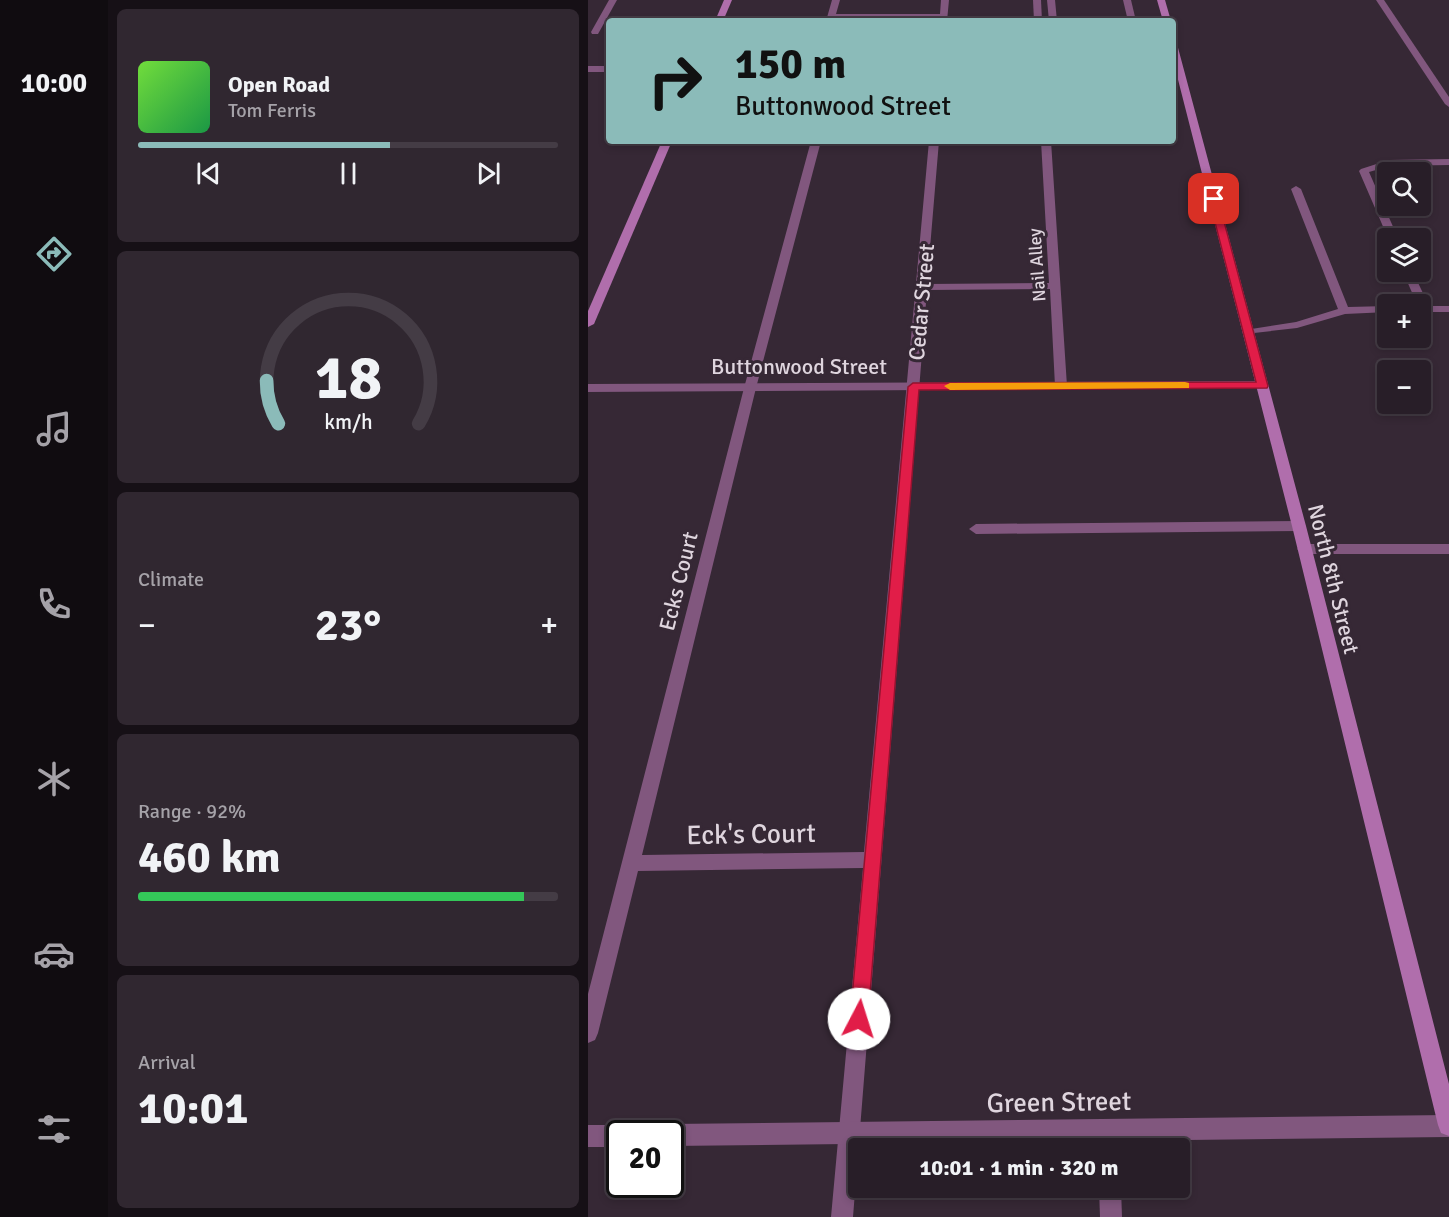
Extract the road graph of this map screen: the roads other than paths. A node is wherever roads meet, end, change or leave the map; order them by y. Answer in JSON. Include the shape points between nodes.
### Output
{"nodes":[{"id":1,"x":613,"y":0,"type":"edge"},
{"id":2,"x":728,"y":0,"type":"edge"},
{"id":3,"x":836,"y":0,"type":"edge"},
{"id":4,"x":945,"y":0,"type":"edge"},
{"id":5,"x":1037,"y":0,"type":"edge"},
{"id":6,"x":1051,"y":0,"type":"edge"},
{"id":7,"x":1127,"y":0,"type":"edge"},
{"id":8,"x":1161,"y":0,"type":"edge"},
{"id":9,"x":1380,"y":0,"type":"edge"},
{"id":10,"x":720,"y":18,"type":"edge"},
{"id":11,"x":831,"y":18,"type":"edge"},
{"id":12,"x":943,"y":18,"type":"edge"},
{"id":13,"x":1038,"y":18,"type":"edge"},
{"id":14,"x":1053,"y":18,"type":"edge"},
{"id":15,"x":1131,"y":18,"type":"edge"},
{"id":16,"x":1166,"y":18,"type":"edge"},
{"id":17,"x":595,"y":32,"type":"dead end"},
{"id":18,"x":1176,"y":66,"type":"edge"},
{"id":19,"x":588,"y":69,"type":"edge"},
{"id":20,"x":606,"y":69,"type":"edge"},
{"id":21,"x":1449,"y":104,"type":"edge"},
{"id":22,"x":666,"y":144,"type":"edge"},
{"id":23,"x":815,"y":144,"type":"edge"},
{"id":24,"x":934,"y":144,"type":"edge"},
{"id":25,"x":1046,"y":144,"type":"edge"},
{"id":26,"x":1449,"y":162,"type":"edge"},
{"id":27,"x":1296,"y":189,"type":"dead end"},
{"id":28,"x":1389,"y":228,"type":"edge"},
{"id":29,"x":922,"y":286,"type":"junction"},
{"id":30,"x":1055,"y":286,"type":"junction"},
{"id":31,"x":1377,"y":309,"type":"edge"},
{"id":32,"x":1431,"y":309,"type":"edge"},
{"id":33,"x":1449,"y":309,"type":"edge"},
{"id":34,"x":1344,"y":310,"type":"junction"},
{"id":35,"x":588,"y":324,"type":"edge"},
{"id":36,"x":1249,"y":332,"type":"junction"},
{"id":37,"x":1061,"y":386,"type":"junction"},
{"id":38,"x":1263,"y":386,"type":"junction"},
{"id":39,"x":913,"y":387,"type":"junction"},
{"id":40,"x":588,"y":388,"type":"edge"},
{"id":41,"x":750,"y":388,"type":"junction"},
{"id":42,"x":1299,"y":526,"type":"junction"},
{"id":43,"x":976,"y":528,"type":"dead end"},
{"id":44,"x":1304,"y":549,"type":"junction"},
{"id":45,"x":1449,"y":549,"type":"edge"},
{"id":46,"x":872,"y":860,"type":"junction"},
{"id":47,"x":631,"y":863,"type":"junction"},
{"id":48,"x":588,"y":1033,"type":"edge"},
{"id":49,"x":1449,"y":1125,"type":"edge"},
{"id":50,"x":850,"y":1133,"type":"junction"},
{"id":51,"x":684,"y":1135,"type":"edge"},
{"id":52,"x":588,"y":1136,"type":"edge"},
{"id":53,"x":606,"y":1136,"type":"edge"},
{"id":54,"x":1034,"y":1138,"type":"edge"},
{"id":55,"x":1153,"y":1138,"type":"edge"},
{"id":56,"x":1111,"y":1198,"type":"edge"},
{"id":57,"x":842,"y":1217,"type":"edge"},
{"id":58,"x":1112,"y":1217,"type":"edge"}],
"edges":[{"from":1,"to":17,"type":"street","via":[[599,18]]},
{"from":2,"to":10,"type":"main road"},
{"from":3,"to":11,"type":"street"},
{"from":4,"to":12,"type":"street"},
{"from":5,"to":13,"type":"street"},
{"from":6,"to":14,"type":"street"},
{"from":7,"to":15,"type":"street"},
{"from":8,"to":16,"type":"main road"},
{"from":9,"to":21,"type":"street"},
{"from":18,"to":36,"type":"main road","name":"North 8th Street"},
{"from":19,"to":20,"type":"street"},
{"from":22,"to":35,"type":"main road"},
{"from":23,"to":41,"type":"street","name":"Ecks Court"},
{"from":24,"to":29,"type":"street","name":"Cedar Street"},
{"from":25,"to":30,"type":"street","name":"Nail Alley"},
{"from":26,"to":28,"type":"street","via":[[1389,163],[1364,171]]},
{"from":27,"to":34,"type":"street"},
{"from":29,"to":30,"type":"street"},
{"from":29,"to":39,"type":"street","name":"Cedar Street"},
{"from":30,"to":37,"type":"street","name":"Nail Alley"},
{"from":31,"to":34,"type":"street"},
{"from":32,"to":33,"type":"street"},
{"from":34,"to":36,"type":"street","via":[[1297,325]]},
{"from":36,"to":38,"type":"main road","name":"North 8th Street"},
{"from":37,"to":38,"type":"street","name":"Buttonwood Street"},
{"from":37,"to":39,"type":"street","name":"Buttonwood Street"},
{"from":38,"to":42,"type":"main road","name":"North 8th Street"},
{"from":39,"to":41,"type":"street","name":"Buttonwood Street"},
{"from":39,"to":46,"type":"street","name":"Cedar Street"},
{"from":40,"to":41,"type":"street","name":"Buttonwood Street"},
{"from":41,"to":47,"type":"street","name":"Ecks Court"},
{"from":42,"to":43,"type":"street"},
{"from":42,"to":44,"type":"main road","name":"North 8th Street"},
{"from":44,"to":45,"type":"street"},
{"from":44,"to":49,"type":"main road","name":"North 8th Street"},
{"from":46,"to":47,"type":"street","name":"Eck's Court"},
{"from":46,"to":50,"type":"street","name":"Cedar Street"},
{"from":47,"to":48,"type":"street","name":"Ecks Court"},
{"from":49,"to":55,"type":"street","name":"Green Street"},
{"from":50,"to":51,"type":"street","name":"Green Street"},
{"from":50,"to":54,"type":"street","name":"Green Street"},
{"from":50,"to":57,"type":"street","name":"Cedar Street"},
{"from":52,"to":53,"type":"street"},
{"from":56,"to":58,"type":"street"}]}
